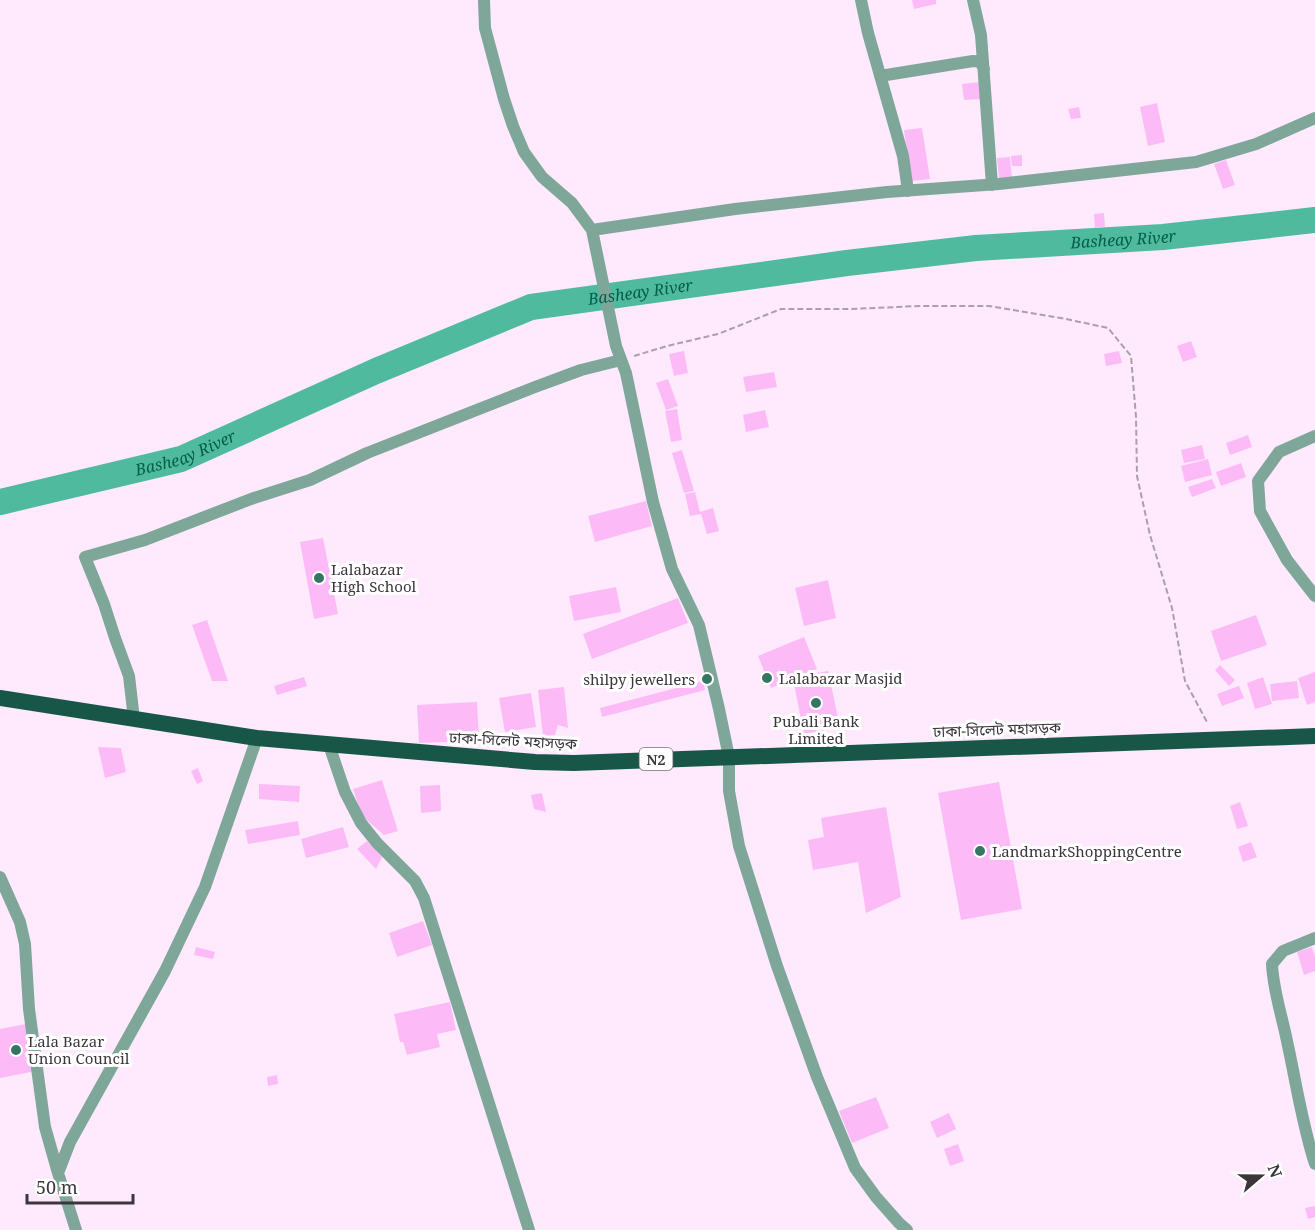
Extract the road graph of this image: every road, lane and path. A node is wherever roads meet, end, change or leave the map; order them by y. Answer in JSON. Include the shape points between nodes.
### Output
{"nodes":[{"id":1,"x":484,"y":0,"type":"edge"},
{"id":2,"x":861,"y":0,"type":"edge"},
{"id":3,"x":973,"y":0,"type":"edge"},
{"id":4,"x":984,"y":70,"type":"junction"},
{"id":5,"x":880,"y":76,"type":"junction"},
{"id":6,"x":1315,"y":118,"type":"edge"},
{"id":7,"x":992,"y":185,"type":"junction"},
{"id":8,"x":908,"y":191,"type":"junction"},
{"id":9,"x":592,"y":230,"type":"junction"},
{"id":10,"x":621,"y":360,"type":"junction"},
{"id":11,"x":1315,"y":436,"type":"edge"},
{"id":12,"x":1315,"y":596,"type":"edge"},
{"id":13,"x":0,"y":698,"type":"edge"},
{"id":14,"x":134,"y":719,"type":"junction"},
{"id":15,"x":1315,"y":736,"type":"edge"},
{"id":16,"x":257,"y":738,"type":"junction"},
{"id":17,"x":1217,"y":740,"type":"junction"},
{"id":18,"x":329,"y":745,"type":"junction"},
{"id":19,"x":729,"y":757,"type":"junction"},
{"id":20,"x":0,"y":877,"type":"edge"},
{"id":21,"x":1315,"y":938,"type":"edge"},
{"id":22,"x":1315,"y":1164,"type":"edge"},
{"id":23,"x":58,"y":1173,"type":"junction"},
{"id":24,"x":76,"y":1230,"type":"edge"},
{"id":25,"x":529,"y":1230,"type":"edge"},
{"id":26,"x":907,"y":1230,"type":"edge"}],
"edges":[{"from":1,"to":9,"type":"street","via":[[485,28],[504,99],[524,152],[542,177],[572,202]]},
{"from":2,"to":5,"type":"street"},
{"from":3,"to":4,"type":"street"},
{"from":4,"to":5,"type":"street","via":[[981,62],[973,61]]},
{"from":4,"to":7,"type":"street"},
{"from":5,"to":8,"type":"street","via":[[903,156]]},
{"from":6,"to":7,"type":"street","via":[[1256,144],[1196,162]]},
{"from":7,"to":8,"type":"street"},
{"from":8,"to":9,"type":"street","via":[[735,209]]},
{"from":9,"to":10,"type":"street"},
{"from":10,"to":14,"type":"street","via":[[535,387],[310,480],[145,540],[85,557],[129,676]]},
{"from":10,"to":17,"type":"path","via":[[718,334],[781,309],[989,306],[1108,328],[1131,356],[1137,476],[1172,608],[1185,681]]},
{"from":10,"to":19,"type":"street","via":[[653,502],[672,569],[699,625]]},
{"from":11,"to":12,"type":"street","via":[[1280,452],[1258,481],[1260,511],[1287,560]]},
{"from":13,"to":14,"type":"highway","name":"ঢাকা-সিলেট মহাসড়ক","number":"N2"},
{"from":14,"to":16,"type":"highway","name":"ঢাকা-সিলেট মহাসড়ক","number":"N2"},
{"from":15,"to":17,"type":"highway","name":"ঢাকা-সিলেট মহাসড়ক","number":"N2"},
{"from":16,"to":18,"type":"highway","name":"ঢাকা-সিলেট মহাসড়ক","number":"N2"},
{"from":16,"to":23,"type":"street","via":[[205,887],[165,972],[70,1142]]},
{"from":17,"to":19,"type":"highway","name":"ঢাকা-সিলেট মহাসড়ক","number":"N2"},
{"from":18,"to":19,"type":"highway","name":"ঢাকা-সিলেট মহাসড়ক","number":"N2","via":[[535,762]]},
{"from":18,"to":25,"type":"street","via":[[360,823],[415,881],[424,898]]},
{"from":19,"to":26,"type":"street","via":[[729,791],[739,846],[817,1077],[855,1168]]},
{"from":20,"to":23,"type":"street","via":[[20,922],[25,944],[29,1009],[45,1127]]},
{"from":21,"to":22,"type":"street","via":[[1283,951],[1272,964]]},
{"from":23,"to":24,"type":"street"}]}
